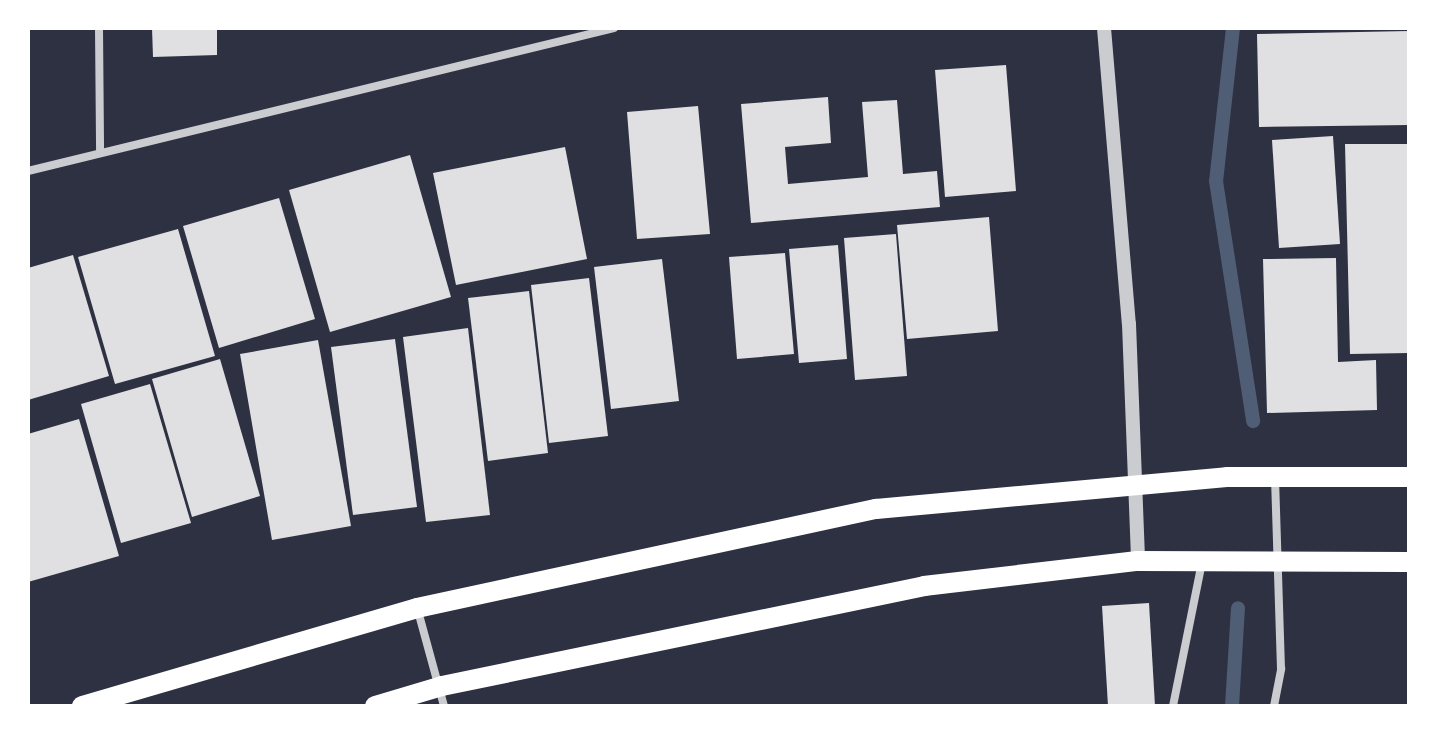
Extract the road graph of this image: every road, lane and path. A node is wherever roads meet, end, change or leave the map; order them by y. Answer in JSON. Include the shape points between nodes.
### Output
{"nodes":[{"id":1,"x":99,"y":28,"type":"edge"},
{"id":2,"x":614,"y":28,"type":"edge"},
{"id":3,"x":1104,"y":28,"type":"edge"},
{"id":4,"x":100,"y":150,"type":"junction"},
{"id":5,"x":28,"y":171,"type":"edge"},
{"id":6,"x":1275,"y":477,"type":"junction"},
{"id":7,"x":1409,"y":477,"type":"edge"},
{"id":8,"x":1132,"y":484,"type":"junction"},
{"id":9,"x":1280,"y":560,"type":"junction"},
{"id":10,"x":1138,"y":561,"type":"junction"},
{"id":11,"x":1202,"y":562,"type":"junction"},
{"id":12,"x":1409,"y":562,"type":"edge"},
{"id":13,"x":417,"y":608,"type":"junction"},
{"id":14,"x":443,"y":696,"type":"edge"},
{"id":15,"x":82,"y":706,"type":"edge"},
{"id":16,"x":375,"y":706,"type":"edge"},
{"id":17,"x":1173,"y":706,"type":"edge"},
{"id":18,"x":1274,"y":706,"type":"edge"}],
"edges":[{"from":1,"to":4,"type":"street"},
{"from":2,"to":4,"type":"street"},
{"from":3,"to":8,"type":"street","via":[[1129,324]]},
{"from":4,"to":5,"type":"street"},
{"from":6,"to":7,"type":"main road"},
{"from":6,"to":8,"type":"main road"},
{"from":6,"to":9,"type":"street"},
{"from":8,"to":10,"type":"street"},
{"from":8,"to":13,"type":"main road","via":[[876,509]]},
{"from":9,"to":11,"type":"main road"},
{"from":9,"to":12,"type":"main road"},
{"from":9,"to":18,"type":"street","via":[[1281,669]]},
{"from":10,"to":11,"type":"main road"},
{"from":10,"to":14,"type":"main road","via":[[924,586]]},
{"from":11,"to":17,"type":"street"},
{"from":13,"to":14,"type":"street"},
{"from":13,"to":15,"type":"main road"},
{"from":14,"to":16,"type":"main road"}]}
